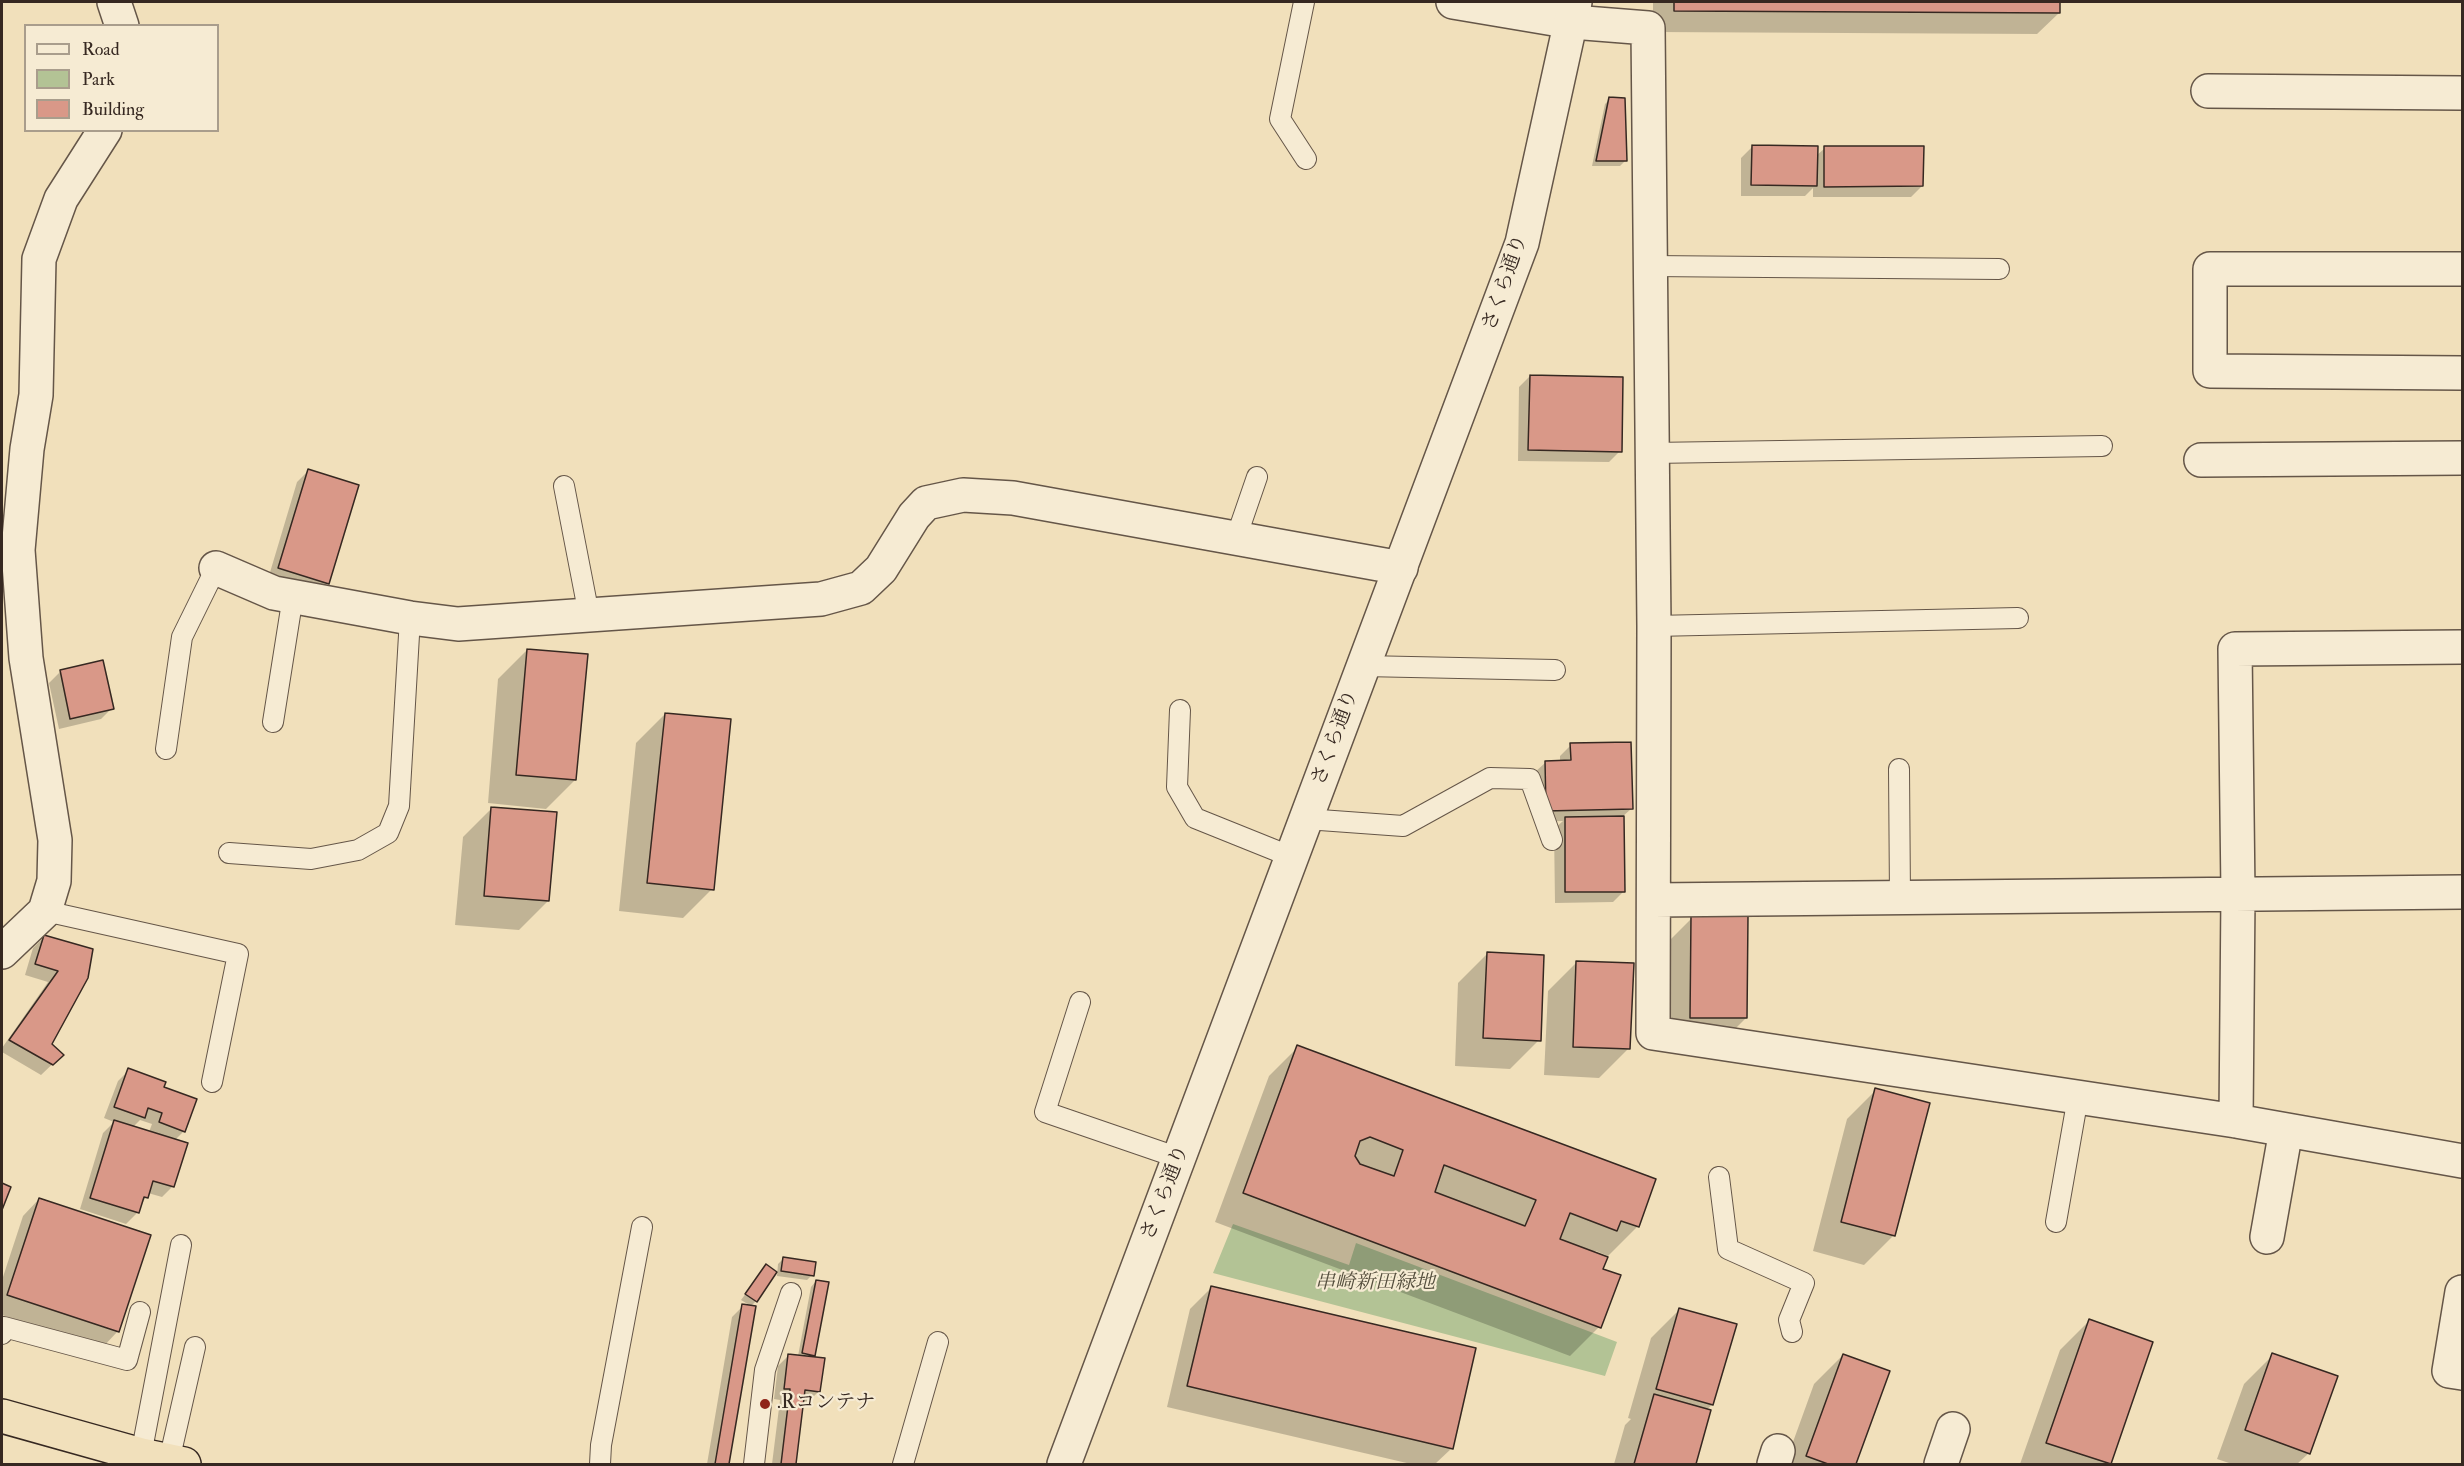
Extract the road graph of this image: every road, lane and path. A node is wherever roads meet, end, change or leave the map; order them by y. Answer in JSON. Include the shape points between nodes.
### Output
{"nodes":[{"id":1,"x":114,"y":2,"type":"edge"},
{"id":2,"x":1304,"y":2,"type":"edge"},
{"id":3,"x":1453,"y":2,"type":"edge"},
{"id":4,"x":1574,"y":12,"type":"edge"},
{"id":5,"x":121,"y":24,"type":"edge"},
{"id":6,"x":2208,"y":91,"type":"dead end"},
{"id":7,"x":2463,"y":93,"type":"edge"},
{"id":8,"x":104,"y":132,"type":"edge"},
{"id":9,"x":1306,"y":159,"type":"dead end"},
{"id":10,"x":1650,"y":266,"type":"junction"},
{"id":11,"x":1999,"y":268,"type":"dead end"},
{"id":12,"x":2463,"y":269,"type":"edge"},
{"id":13,"x":2463,"y":372,"type":"edge"},
{"id":14,"x":2102,"y":446,"type":"dead end"},
{"id":15,"x":1652,"y":453,"type":"junction"},
{"id":16,"x":2463,"y":458,"type":"edge"},
{"id":17,"x":2201,"y":460,"type":"dead end"},
{"id":18,"x":1257,"y":477,"type":"dead end"},
{"id":19,"x":564,"y":486,"type":"dead end"},
{"id":20,"x":1236,"y":538,"type":"junction"},
{"id":21,"x":216,"y":568,"type":"joint"},
{"id":22,"x":1401,"y":568,"type":"junction"},
{"id":23,"x":293,"y":596,"type":"junction"},
{"id":24,"x":589,"y":615,"type":"junction"},
{"id":25,"x":410,"y":618,"type":"junction"},
{"id":26,"x":2018,"y":618,"type":"dead end"},
{"id":27,"x":1654,"y":626,"type":"junction"},
{"id":28,"x":2463,"y":647,"type":"edge"},
{"id":29,"x":1363,"y":666,"type":"junction"},
{"id":30,"x":1555,"y":669,"type":"dead end"},
{"id":31,"x":1180,"y":710,"type":"dead end"},
{"id":32,"x":273,"y":722,"type":"dead end"},
{"id":33,"x":166,"y":749,"type":"dead end"},
{"id":34,"x":1899,"y":769,"type":"dead end"},
{"id":35,"x":1306,"y":819,"type":"junction"},
{"id":36,"x":1552,"y":840,"type":"dead end"},
{"id":37,"x":229,"y":853,"type":"dead end"},
{"id":38,"x":1292,"y":857,"type":"junction"},
{"id":39,"x":2463,"y":892,"type":"edge"},
{"id":40,"x":2238,"y":894,"type":"junction"},
{"id":41,"x":1900,"y":898,"type":"junction"},
{"id":42,"x":1654,"y":900,"type":"junction"},
{"id":43,"x":45,"y":911,"type":"junction"},
{"id":44,"x":2,"y":952,"type":"edge"},
{"id":45,"x":1080,"y":1002,"type":"dead end"},
{"id":46,"x":212,"y":1082,"type":"dead end"},
{"id":47,"x":2078,"y":1097,"type":"junction"},
{"id":48,"x":2236,"y":1121,"type":"junction"},
{"id":49,"x":2286,"y":1130,"type":"junction"},
{"id":50,"x":1179,"y":1158,"type":"junction"},
{"id":51,"x":2463,"y":1161,"type":"edge"},
{"id":52,"x":1719,"y":1177,"type":"dead end"},
{"id":53,"x":2055,"y":1222,"type":"dead end"},
{"id":54,"x":642,"y":1227,"type":"dead end"},
{"id":55,"x":2267,"y":1237,"type":"dead end"},
{"id":56,"x":181,"y":1245,"type":"dead end"},
{"id":57,"x":2463,"y":1292,"type":"edge"},
{"id":58,"x":791,"y":1293,"type":"dead end"},
{"id":59,"x":140,"y":1312,"type":"dead end"},
{"id":60,"x":1792,"y":1332,"type":"dead end"},
{"id":61,"x":2,"y":1334,"type":"edge"},
{"id":62,"x":938,"y":1342,"type":"dead end"},
{"id":63,"x":195,"y":1347,"type":"dead end"},
{"id":64,"x":2463,"y":1373,"type":"edge"},
{"id":65,"x":2,"y":1416,"type":"edge"},
{"id":66,"x":1953,"y":1429,"type":"dead end"},
{"id":67,"x":165,"y":1460,"type":"edge"},
{"id":68,"x":600,"y":1464,"type":"edge"},
{"id":69,"x":753,"y":1464,"type":"edge"},
{"id":70,"x":903,"y":1464,"type":"edge"},
{"id":71,"x":1064,"y":1464,"type":"edge"},
{"id":72,"x":1941,"y":1464,"type":"edge"}],
"edges":[{"from":1,"to":5,"type":"street"},
{"from":2,"to":9,"type":"lane","via":[[1280,119]]},
{"from":3,"to":4,"type":"street"},
{"from":4,"to":10,"type":"street","via":[[1648,28]]},
{"from":4,"to":22,"type":"street","name":"さくら通り","via":[[1522,243]]},
{"from":6,"to":7,"type":"street"},
{"from":8,"to":43,"type":"street","via":[[61,199],[39,259],[36,395],[18,550],[26,658],[54,840],[54,880]]},
{"from":10,"to":11,"type":"lane"},
{"from":10,"to":15,"type":"street"},
{"from":12,"to":13,"type":"street","via":[[2210,269],[2210,371]]},
{"from":14,"to":15,"type":"lane"},
{"from":15,"to":27,"type":"street"},
{"from":16,"to":17,"type":"street"},
{"from":18,"to":20,"type":"lane"},
{"from":19,"to":24,"type":"lane"},
{"from":20,"to":22,"type":"street"},
{"from":20,"to":24,"type":"street","via":[[1013,498],[963,495],[926,503],[881,569],[861,588],[821,598]]},
{"from":21,"to":23,"type":"street","via":[[274,593]]},
{"from":21,"to":33,"type":"lane","via":[[182,637]]},
{"from":22,"to":29,"type":"street","name":"さくら通り"},
{"from":23,"to":25,"type":"street"},
{"from":23,"to":32,"type":"lane"},
{"from":24,"to":25,"type":"street","via":[[458,624]]},
{"from":25,"to":37,"type":"lane","via":[[399,806],[388,833],[358,850],[311,859]]},
{"from":26,"to":27,"type":"lane"},
{"from":27,"to":42,"type":"street"},
{"from":28,"to":40,"type":"street","via":[[2235,649]]},
{"from":29,"to":30,"type":"lane"},
{"from":29,"to":35,"type":"street","name":"さくら通り"},
{"from":31,"to":38,"type":"lane","via":[[1177,787],[1195,818]]},
{"from":34,"to":41,"type":"lane"},
{"from":35,"to":36,"type":"lane","via":[[1403,826],[1490,778],[1530,779]]},
{"from":35,"to":38,"type":"street","name":"さくら通り"},
{"from":38,"to":50,"type":"street","name":"さくら通り"},
{"from":39,"to":40,"type":"street"},
{"from":40,"to":41,"type":"street"},
{"from":40,"to":48,"type":"street"},
{"from":41,"to":42,"type":"street"},
{"from":42,"to":47,"type":"street","via":[[1653,1033]]},
{"from":43,"to":44,"type":"street"},
{"from":43,"to":46,"type":"lane","via":[[238,954]]},
{"from":45,"to":50,"type":"lane","via":[[1045,1112]]},
{"from":47,"to":48,"type":"street"},
{"from":47,"to":53,"type":"lane"},
{"from":48,"to":49,"type":"street"},
{"from":49,"to":51,"type":"street"},
{"from":49,"to":55,"type":"street"},
{"from":50,"to":71,"type":"street","name":"さくら通り"},
{"from":52,"to":60,"type":"lane","via":[[1728,1249],[1804,1283],[1789,1320]]},
{"from":54,"to":68,"type":"lane"},
{"from":56,"to":67,"type":"lane"},
{"from":57,"to":64,"type":"street","via":[[2449,1371]]},
{"from":58,"to":69,"type":"lane","via":[[765,1370]]},
{"from":59,"to":61,"type":"lane","via":[[128,1360],[4,1327]]},
{"from":62,"to":70,"type":"lane"},
{"from":63,"to":67,"type":"lane"},
{"from":65,"to":67,"type":"highway"},
{"from":66,"to":72,"type":"street"}]}
